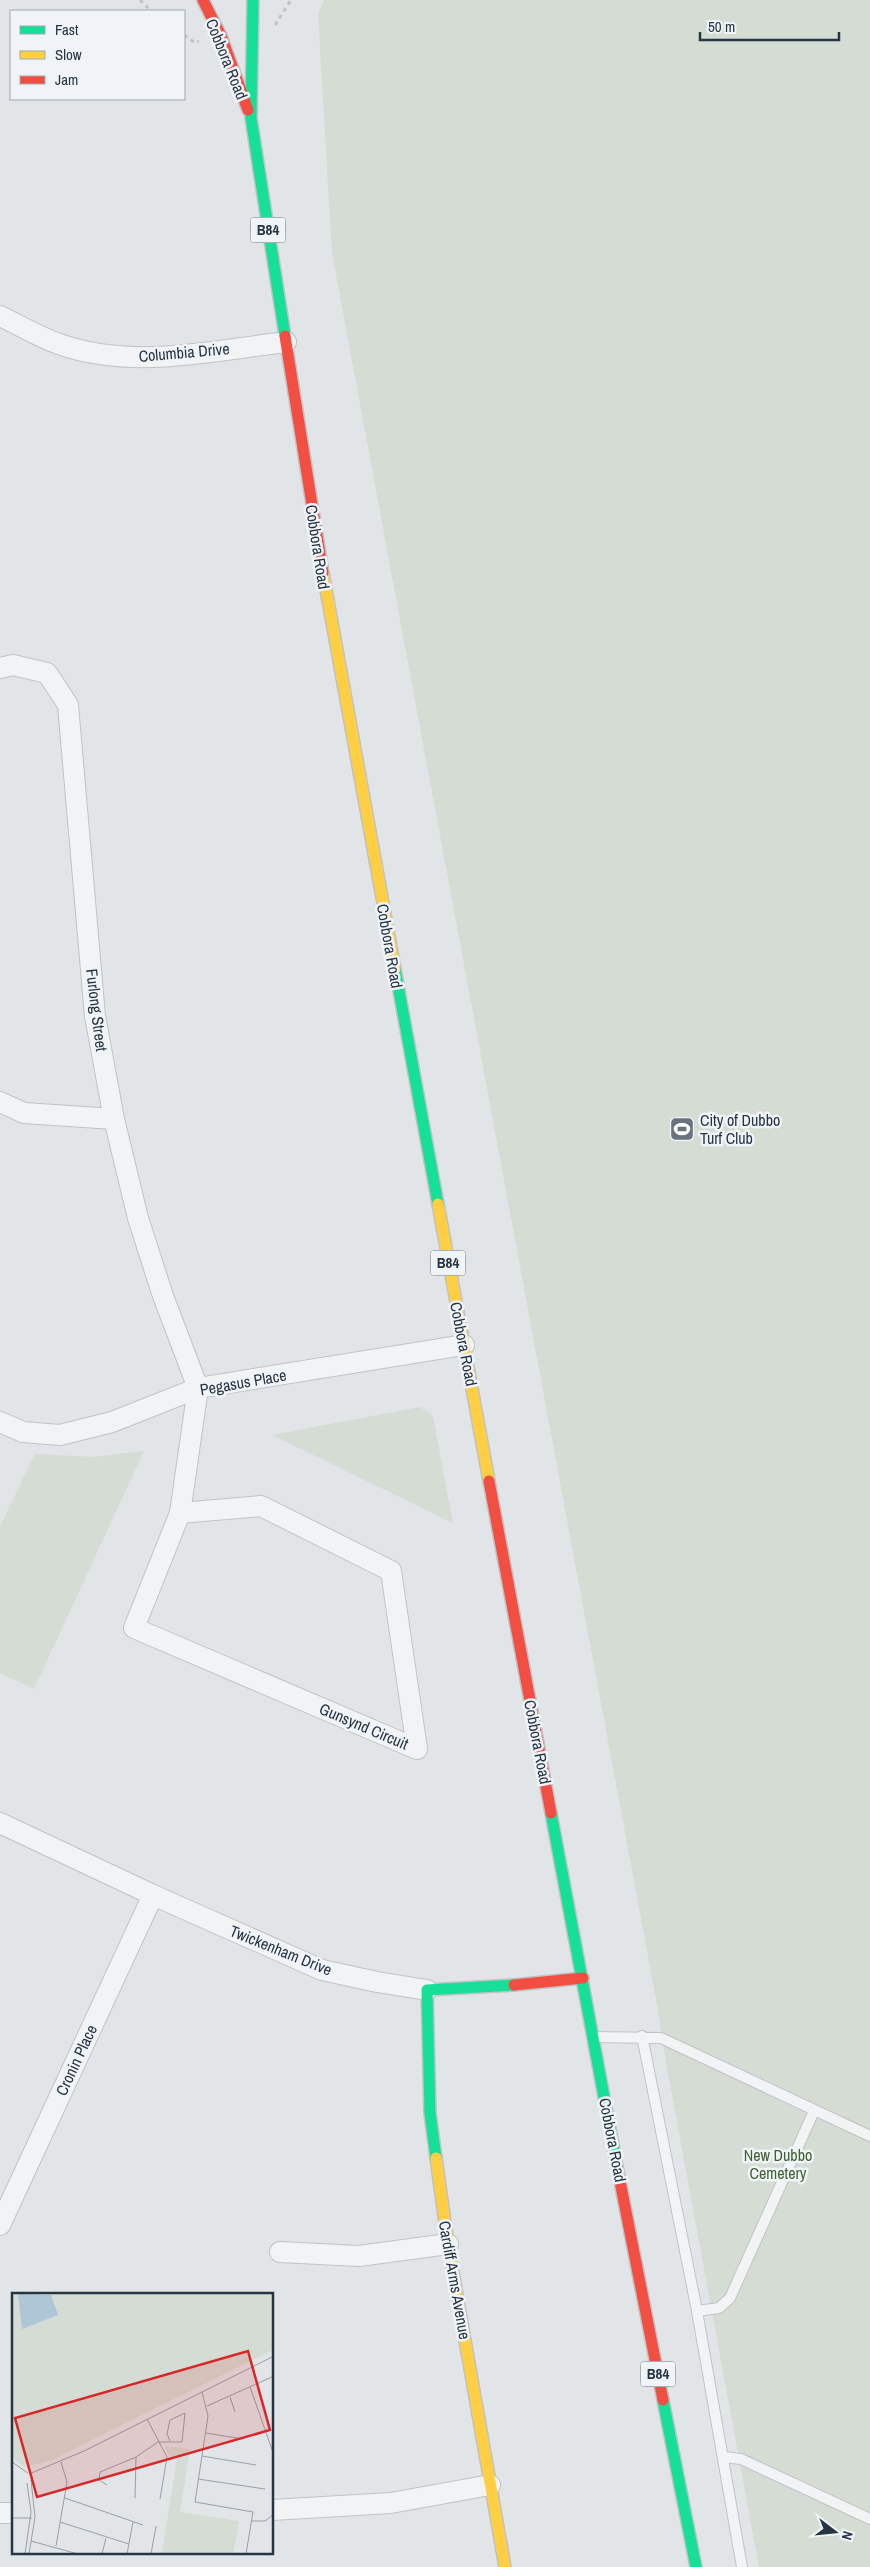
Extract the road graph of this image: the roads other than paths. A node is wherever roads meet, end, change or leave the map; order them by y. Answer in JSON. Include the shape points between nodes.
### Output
{"nodes":[{"id":1,"x":202,"y":0,"type":"edge"},
{"id":2,"x":253,"y":0,"type":"edge"},
{"id":3,"x":251,"y":118,"type":"junction"},
{"id":4,"x":0,"y":316,"type":"edge"},
{"id":5,"x":286,"y":342,"type":"junction"},
{"id":6,"x":0,"y":668,"type":"edge"},
{"id":7,"x":0,"y":1102,"type":"edge"},
{"id":8,"x":114,"y":1120,"type":"junction"},
{"id":9,"x":464,"y":1345,"type":"junction"},
{"id":10,"x":198,"y":1388,"type":"junction"},
{"id":11,"x":0,"y":1422,"type":"edge"},
{"id":12,"x":180,"y":1513,"type":"junction"},
{"id":13,"x":0,"y":1823,"type":"edge"},
{"id":14,"x":153,"y":1895,"type":"junction"},
{"id":15,"x":582,"y":1978,"type":"junction"},
{"id":16,"x":427,"y":1990,"type":"junction"},
{"id":17,"x":642,"y":2036,"type":"junction"},
{"id":18,"x":592,"y":2037,"type":"junction"},
{"id":19,"x":814,"y":2110,"type":"junction"},
{"id":20,"x":870,"y":2136,"type":"edge"},
{"id":21,"x":0,"y":2225,"type":"edge"},
{"id":22,"x":448,"y":2244,"type":"junction"},
{"id":23,"x":280,"y":2252,"type":"dead end"},
{"id":24,"x":697,"y":2311,"type":"junction"},
{"id":25,"x":724,"y":2456,"type":"junction"},
{"id":26,"x":490,"y":2485,"type":"junction"},
{"id":27,"x":274,"y":2510,"type":"edge"},
{"id":28,"x":870,"y":2520,"type":"edge"},
{"id":29,"x":505,"y":2567,"type":"edge"},
{"id":30,"x":696,"y":2567,"type":"edge"},
{"id":31,"x":742,"y":2567,"type":"edge"}],
"edges":[{"from":1,"to":3,"type":"main road","name":"Cobbora Road","number":"B84","via":[[221,36]]},
{"from":2,"to":3,"type":"main road","name":"Cobbora Road","number":"B84"},
{"from":3,"to":5,"type":"main road","name":"Cobbora Road","number":"B84"},
{"from":4,"to":5,"type":"street","name":"Columbia Drive","via":[[58,344],[106,356],[157,358]]},
{"from":5,"to":9,"type":"main road","name":"Cobbora Road","number":"B84","via":[[342,685]]},
{"from":6,"to":8,"type":"street","name":"Furlong Street","via":[[13,665],[47,673],[68,705],[95,1016]]},
{"from":7,"to":8,"type":"street","via":[[24,1113]]},
{"from":8,"to":10,"type":"street","name":"Furlong Street","via":[[138,1218]]},
{"from":9,"to":10,"type":"street","name":"Pegasus Place"},
{"from":9,"to":15,"type":"main road","name":"Cobbora Road","number":"B84"},
{"from":10,"to":11,"type":"street","name":"Pegasus Place","via":[[112,1422],[60,1435],[23,1432]]},
{"from":10,"to":12,"type":"street","name":"Gunsynd Circuit"},
{"from":12,"to":12,"type":"street","name":"Gunsynd Circuit","via":[[134,1628],[417,1749],[391,1571],[261,1506]]},
{"from":13,"to":14,"type":"street","name":"Twickenham Drive"},
{"from":14,"to":16,"type":"street","name":"Twickenham Drive","via":[[322,1970]]},
{"from":14,"to":21,"type":"street","name":"Cronin Place"},
{"from":15,"to":16,"type":"main road","name":"Twickenham Drive","via":[[478,1989]]},
{"from":15,"to":18,"type":"main road","name":"Cobbora Road","number":"B84"},
{"from":16,"to":22,"type":"main road","name":"Cardiff Arms Avenue","via":[[430,2112]]},
{"from":17,"to":18,"type":"lane"},
{"from":17,"to":19,"type":"lane","via":[[661,2038]]},
{"from":17,"to":24,"type":"lane"},
{"from":18,"to":30,"type":"main road","name":"Cobbora Road","number":"B84"},
{"from":19,"to":20,"type":"lane"},
{"from":19,"to":24,"type":"lane","via":[[730,2298],[719,2308]]},
{"from":22,"to":23,"type":"street","via":[[358,2256]]},
{"from":22,"to":26,"type":"main road","name":"Cardiff Arms Avenue"},
{"from":24,"to":25,"type":"lane"},
{"from":25,"to":28,"type":"lane","via":[[741,2459]]},
{"from":25,"to":31,"type":"lane"},
{"from":26,"to":27,"type":"street","via":[[391,2503]]},
{"from":26,"to":29,"type":"main road","name":"Cardiff Arms Avenue"}]}
